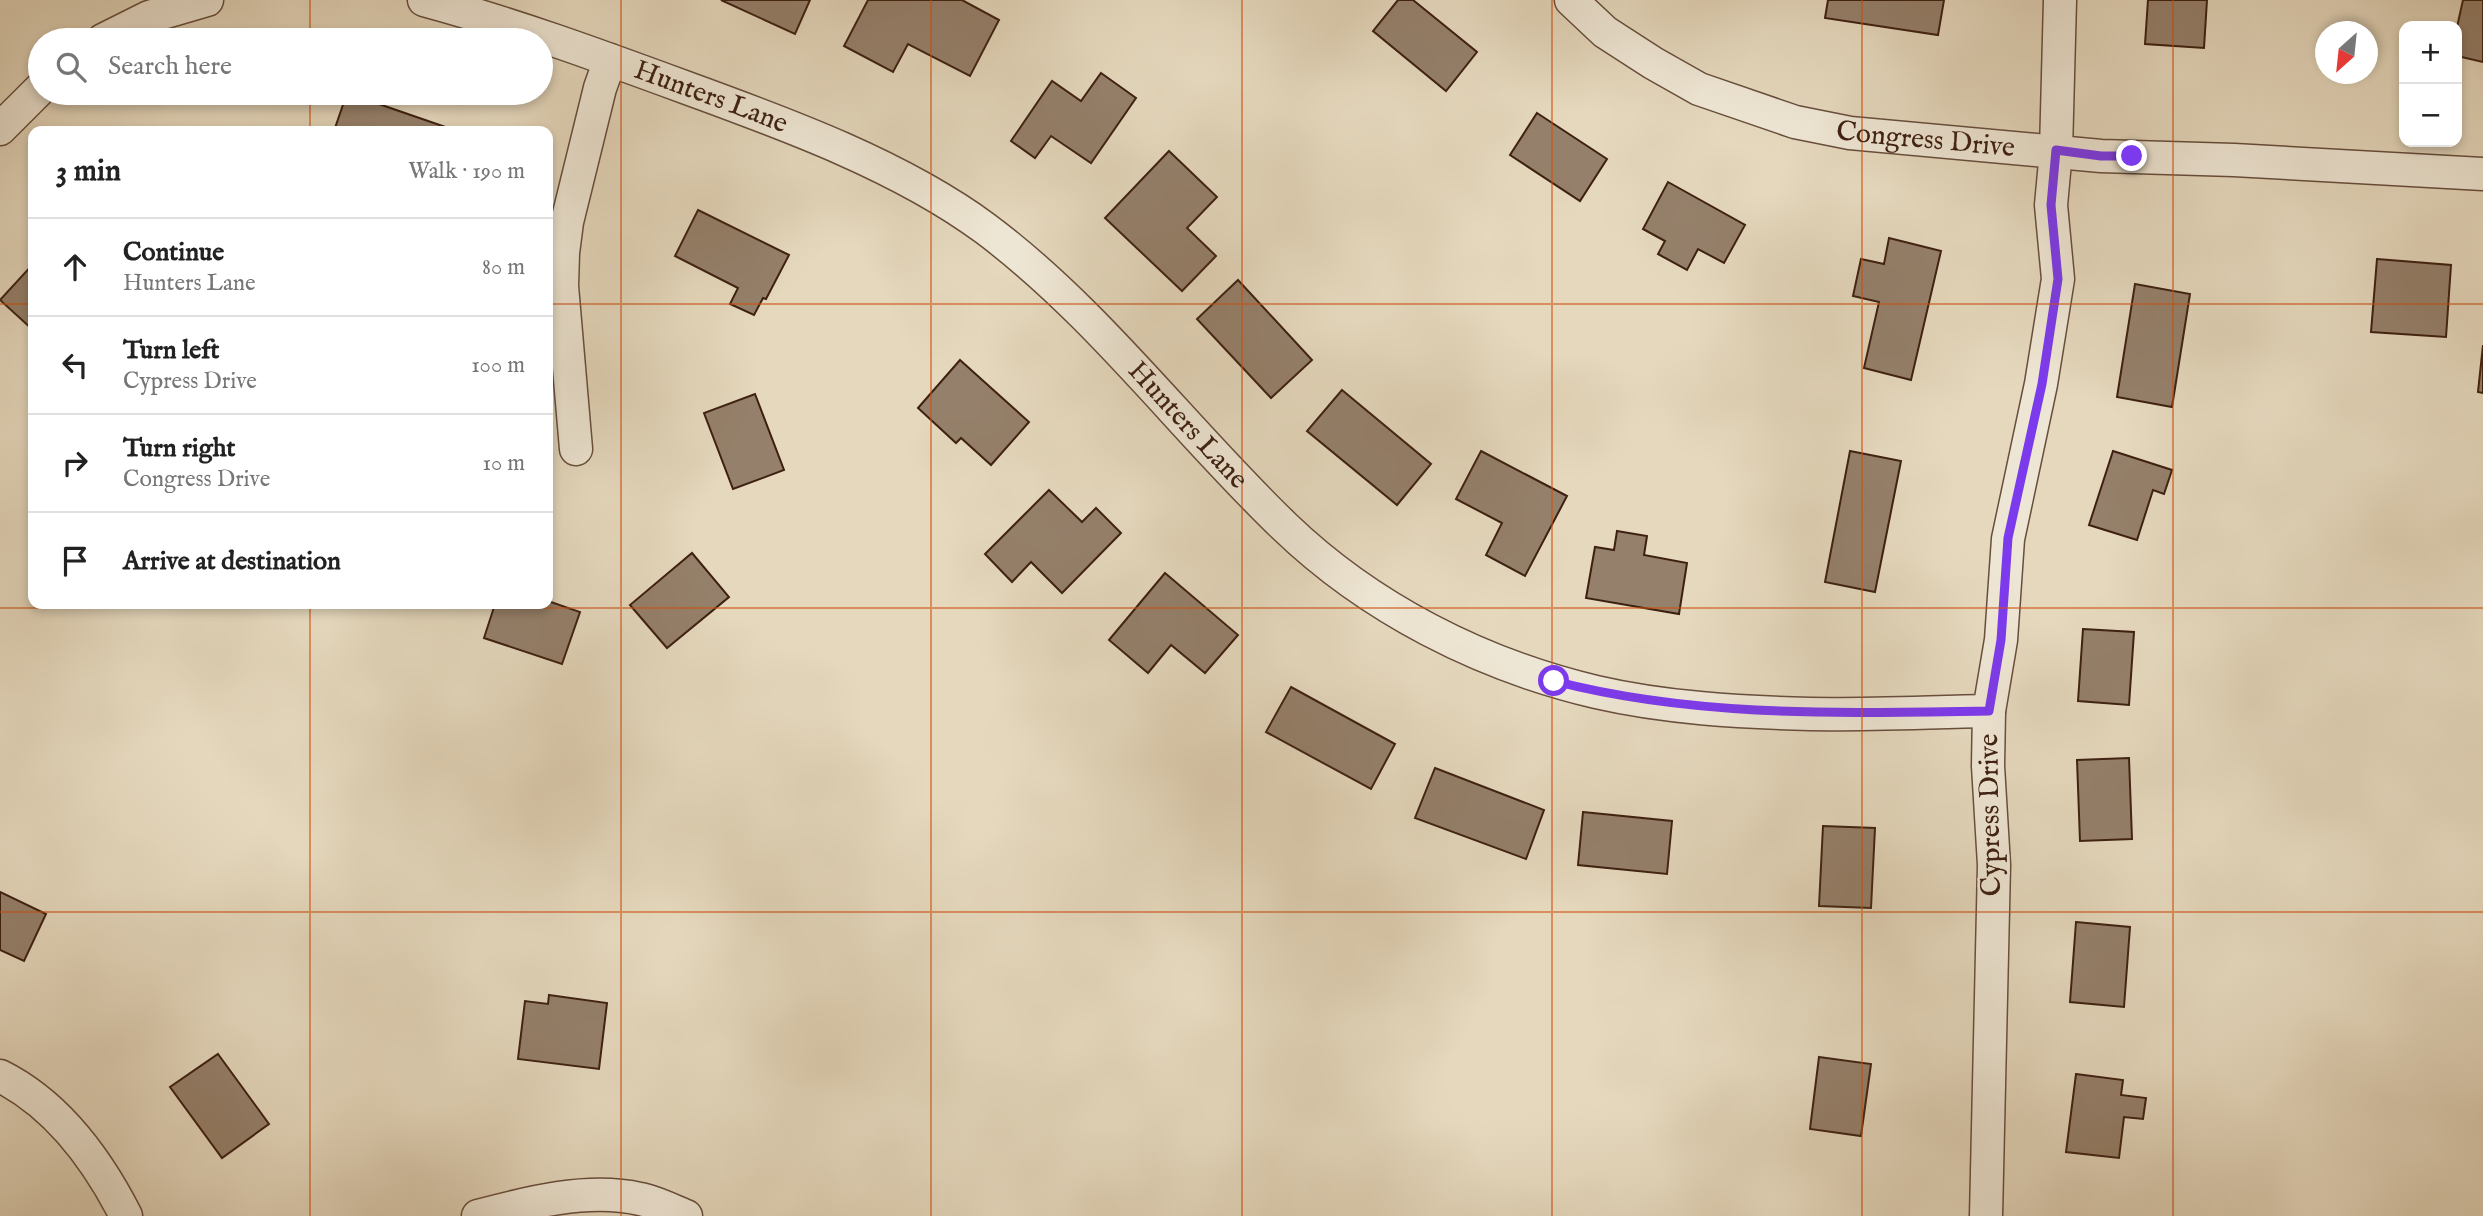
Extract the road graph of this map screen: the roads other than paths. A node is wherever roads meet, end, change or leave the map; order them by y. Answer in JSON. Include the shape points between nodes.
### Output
{"nodes":[{"id":1,"x":207,"y":0,"type":"edge"},
{"id":2,"x":424,"y":0,"type":"edge"},
{"id":3,"x":1571,"y":0,"type":"edge"},
{"id":4,"x":2060,"y":0,"type":"edge"},
{"id":5,"x":127,"y":28,"type":"edge"},
{"id":6,"x":518,"y":28,"type":"edge"},
{"id":7,"x":553,"y":40,"type":"edge"},
{"id":8,"x":610,"y":60,"type":"junction"},
{"id":9,"x":28,"y":101,"type":"edge"},
{"id":10,"x":0,"y":129,"type":"edge"},
{"id":11,"x":2056,"y":150,"type":"junction"},
{"id":12,"x":2483,"y":174,"type":"edge"},
{"id":13,"x":576,"y":449,"type":"dead end"},
{"id":14,"x":1989,"y":711,"type":"junction"},
{"id":15,"x":0,"y":1076,"type":"edge"},
{"id":16,"x":126,"y":1216,"type":"edge"},
{"id":17,"x":478,"y":1216,"type":"edge"},
{"id":18,"x":686,"y":1216,"type":"edge"},
{"id":19,"x":1986,"y":1216,"type":"edge"}],
"edges":[{"from":1,"to":5,"type":"street"},
{"from":2,"to":6,"type":"street","name":"Hunters Lane"},
{"from":3,"to":11,"type":"street","name":"Congress Drive","via":[[1605,32],[1699,89],[1795,122],[1850,133]]},
{"from":4,"to":11,"type":"street","name":"Cypress Drive"},
{"from":7,"to":8,"type":"street","name":"Hunters Lane"},
{"from":8,"to":13,"type":"street","via":[[563,253]]},
{"from":8,"to":14,"type":"street","name":"Hunters Lane","via":[[855,154],[946,202],[987,230],[1064,296],[1294,535],[1368,593],[1460,645],[1554,681],[1688,706],[1811,714]]},
{"from":9,"to":10,"type":"street"},
{"from":11,"to":12,"type":"street","name":"Congress Drive"},
{"from":11,"to":14,"type":"street","name":"Cypress Drive","via":[[2051,205],[2058,279],[2042,384],[2008,538],[2001,640]]},
{"from":14,"to":19,"type":"street","name":"Cypress Drive","via":[[1994,865]]},
{"from":15,"to":16,"type":"street","via":[[46,1108],[79,1140],[106,1177]]},
{"from":17,"to":18,"type":"street","via":[[532,1201],[587,1195],[639,1198]]}]}
